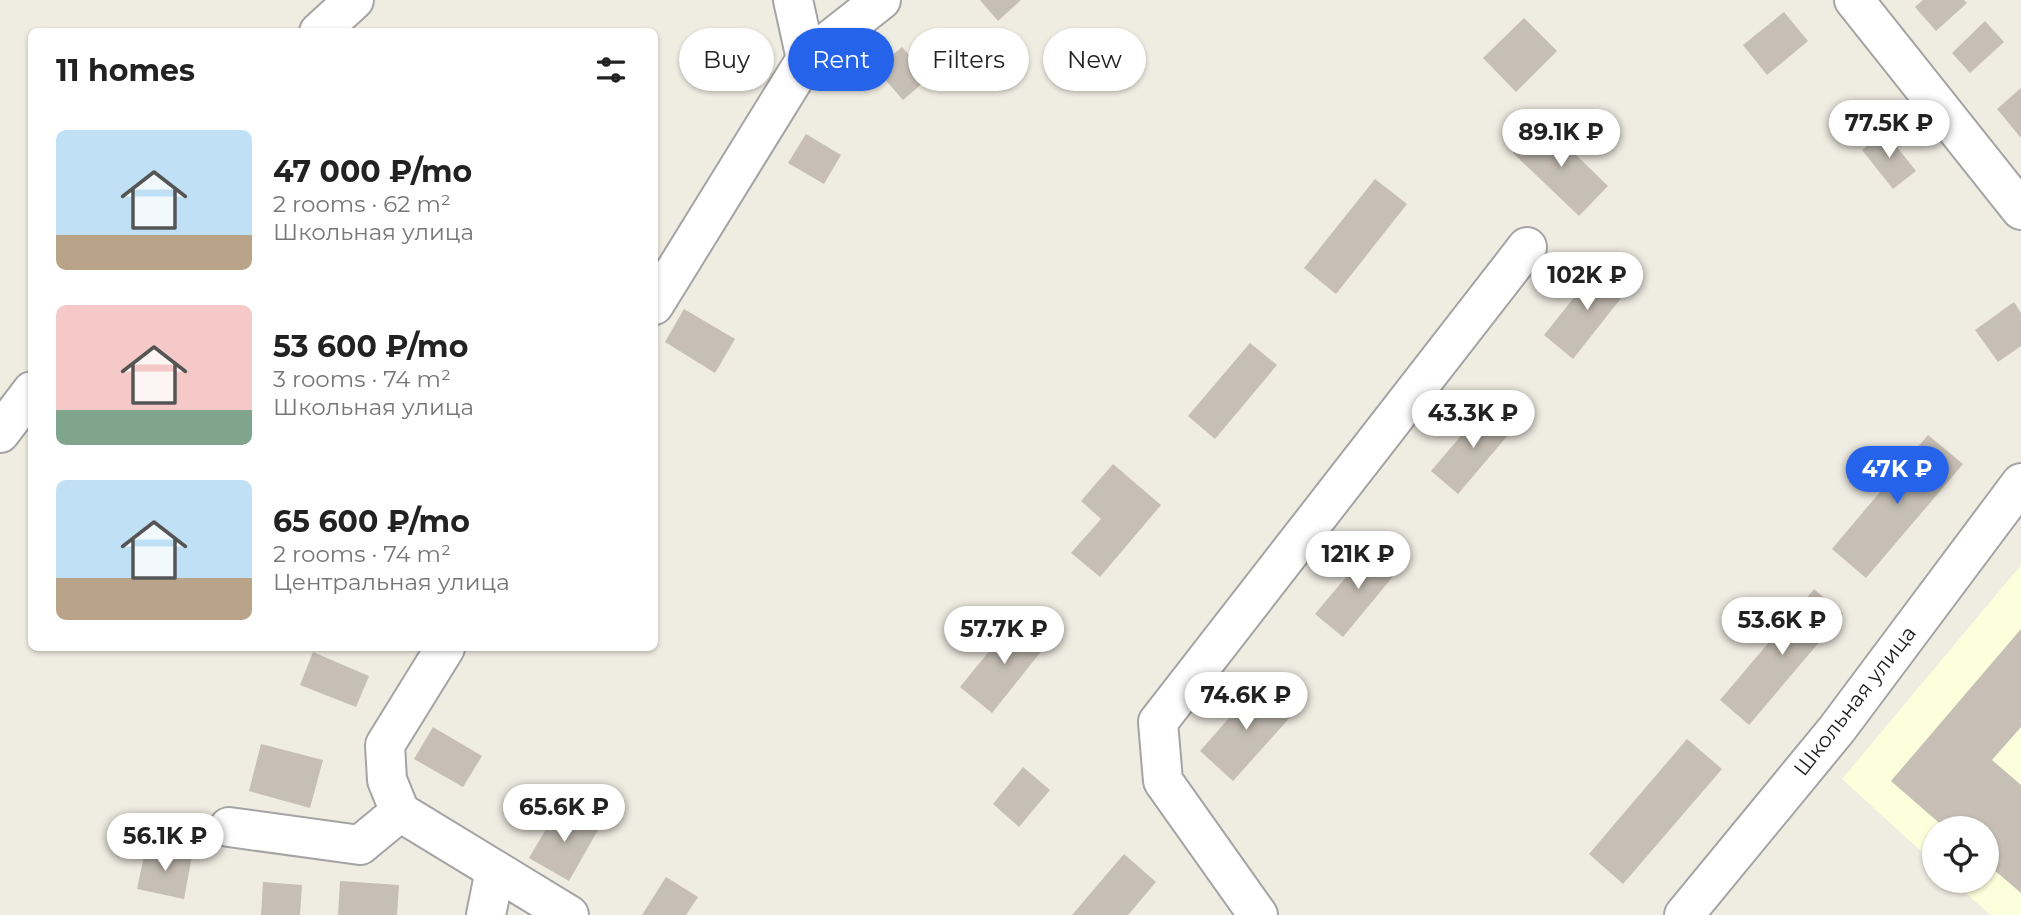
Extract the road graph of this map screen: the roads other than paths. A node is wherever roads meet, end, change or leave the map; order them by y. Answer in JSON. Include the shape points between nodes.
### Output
{"nodes":[{"id":1,"x":354,"y":0,"type":"edge"},
{"id":2,"x":793,"y":0,"type":"edge"},
{"id":3,"x":816,"y":0,"type":"edge"},
{"id":4,"x":881,"y":0,"type":"edge"},
{"id":5,"x":1854,"y":0,"type":"edge"},
{"id":6,"x":323,"y":28,"type":"edge"},
{"id":7,"x":799,"y":28,"type":"edge"},
{"id":8,"x":811,"y":28,"type":"edge"},
{"id":9,"x":845,"y":28,"type":"edge"},
{"id":10,"x":788,"y":88,"type":"edge"},
{"id":11,"x":2021,"y":210,"type":"edge"},
{"id":12,"x":1527,"y":247,"type":"dead end"},
{"id":13,"x":658,"y":299,"type":"edge"},
{"id":14,"x":28,"y":396,"type":"edge"},
{"id":15,"x":0,"y":433,"type":"edge"},
{"id":16,"x":2017,"y":497,"type":"edge"},
{"id":17,"x":443,"y":651,"type":"edge"},
{"id":18,"x":400,"y":812,"type":"junction"},
{"id":19,"x":229,"y":827,"type":"dead end"},
{"id":20,"x":495,"y":870,"type":"junction"},
{"id":21,"x":486,"y":915,"type":"edge"},
{"id":22,"x":569,"y":915,"type":"edge"},
{"id":23,"x":1258,"y":915,"type":"edge"},
{"id":24,"x":1684,"y":915,"type":"edge"}],
"edges":[{"from":1,"to":6,"type":"street"},
{"from":2,"to":7,"type":"street"},
{"from":3,"to":8,"type":"street"},
{"from":4,"to":9,"type":"street"},
{"from":5,"to":11,"type":"street"},
{"from":10,"to":13,"type":"street"},
{"from":12,"to":23,"type":"street","via":[[1158,722],[1163,782]]},
{"from":14,"to":15,"type":"street"},
{"from":16,"to":24,"type":"street","name":"Школьная улица","via":[[1837,729]]},
{"from":17,"to":18,"type":"street","via":[[385,745],[387,780]]},
{"from":18,"to":19,"type":"street","via":[[360,845]]},
{"from":18,"to":20,"type":"street"},
{"from":20,"to":21,"type":"street"},
{"from":20,"to":22,"type":"street"}]}
